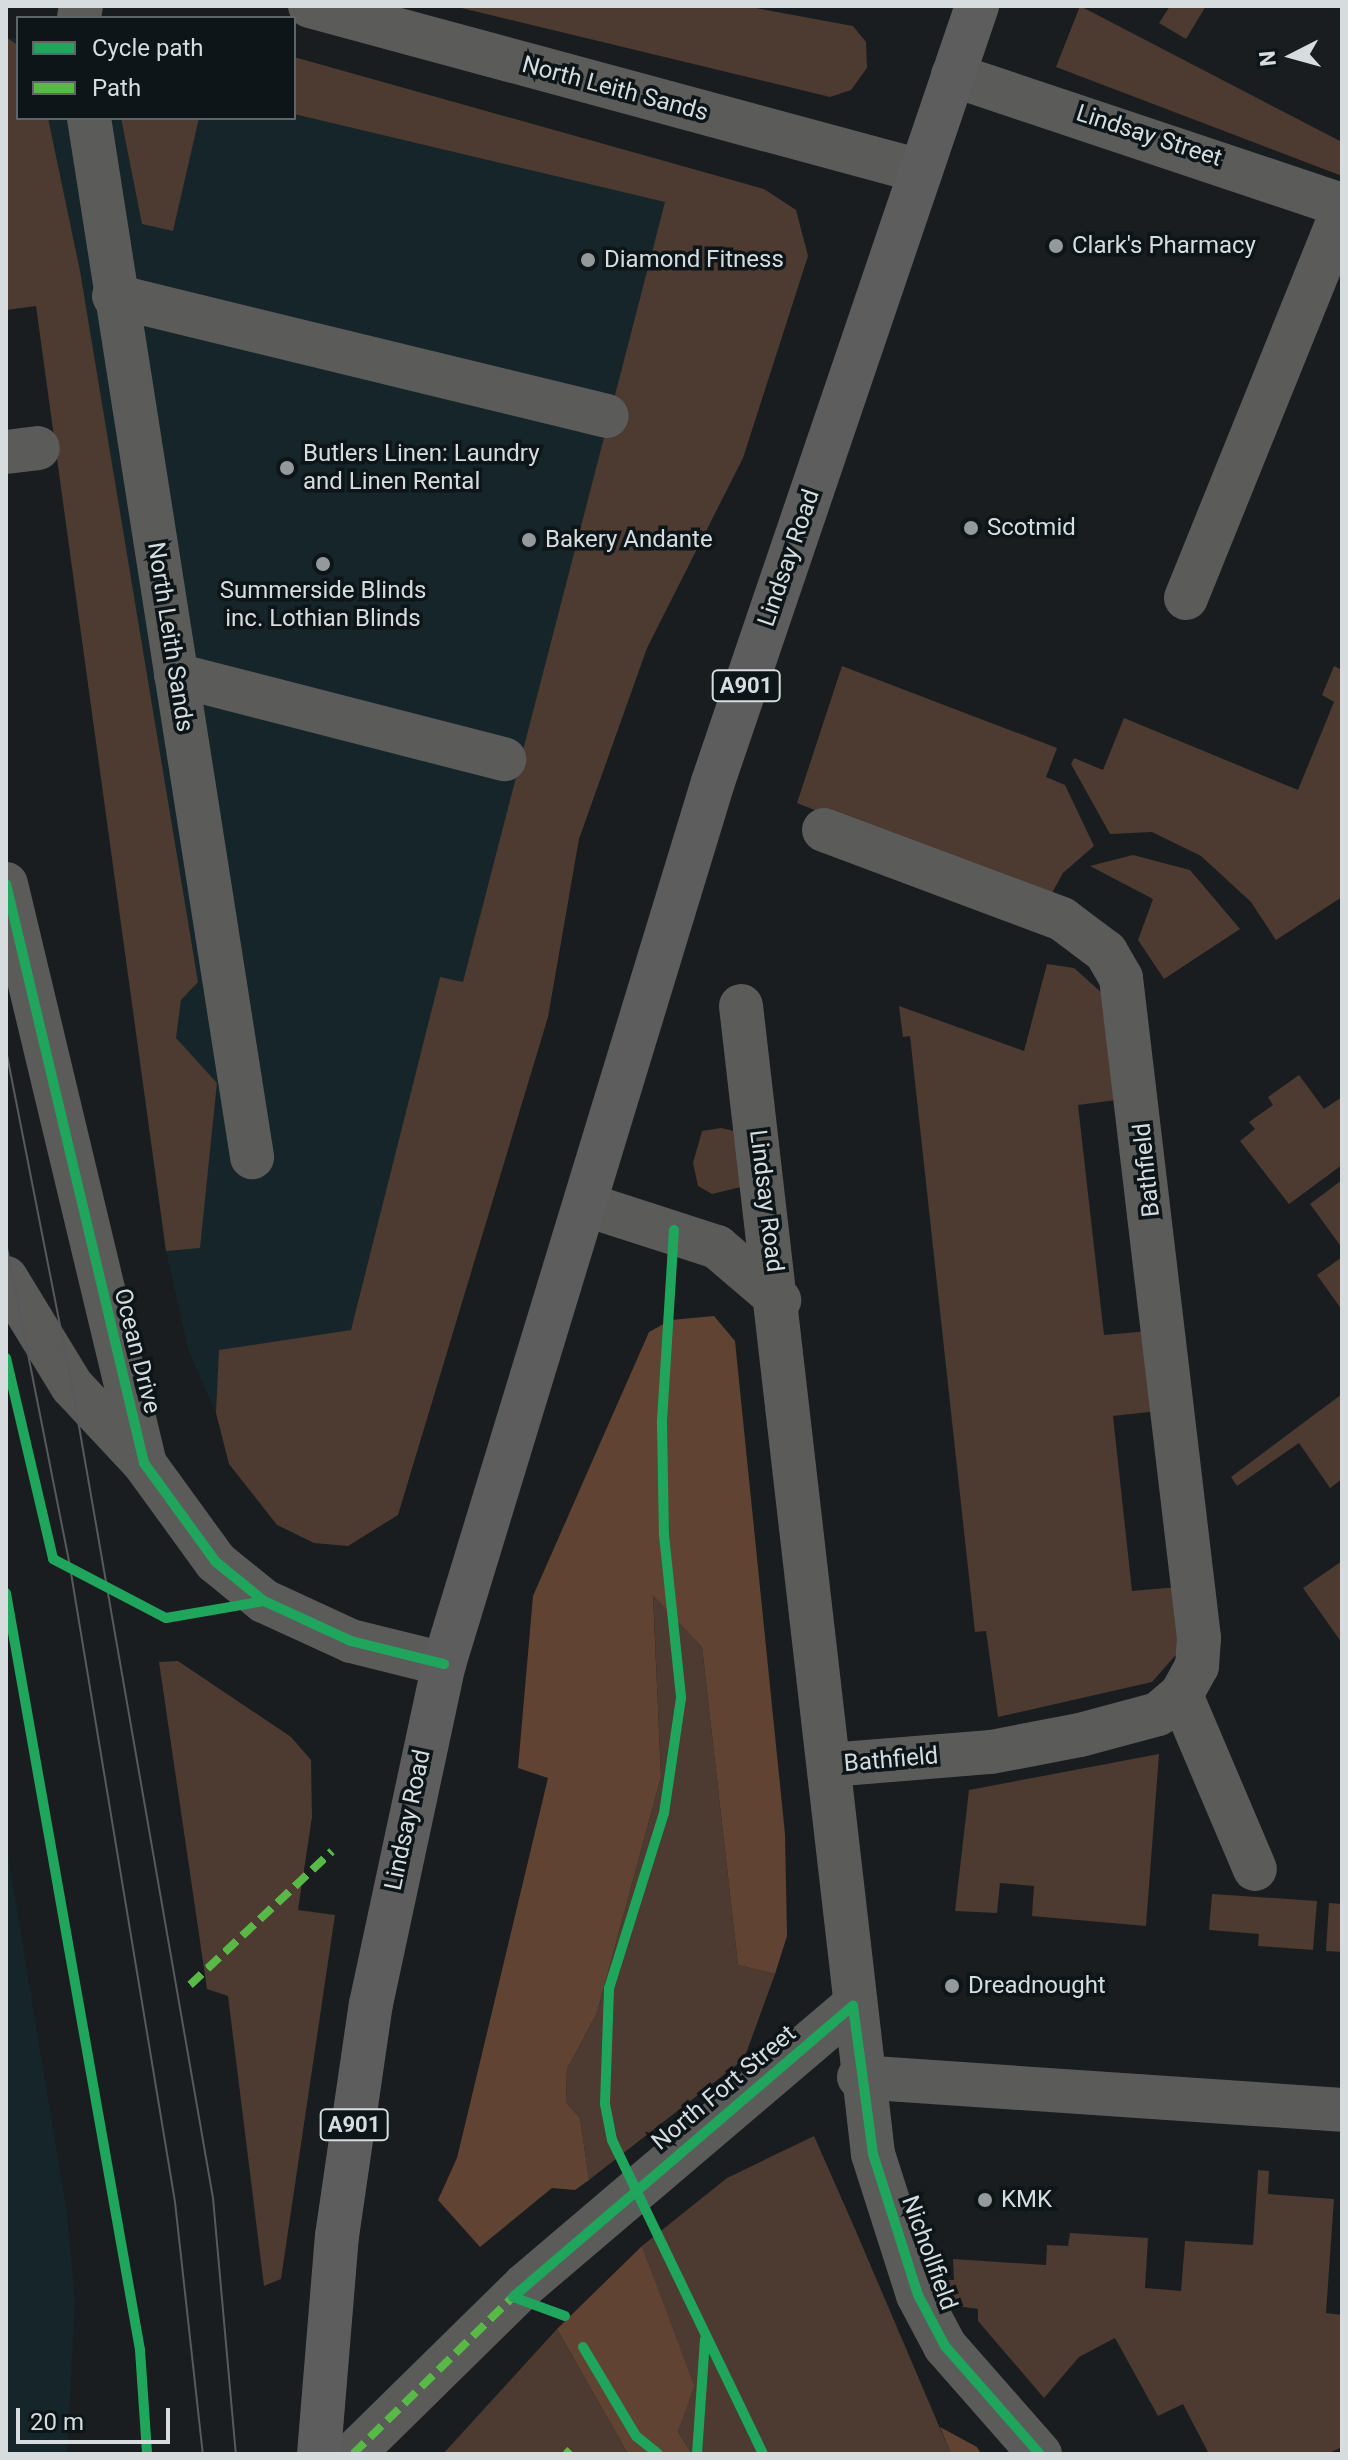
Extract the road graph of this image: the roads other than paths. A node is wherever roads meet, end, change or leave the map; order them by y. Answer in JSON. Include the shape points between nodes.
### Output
{"nodes":[{"id":1,"x":310,"y":6,"type":"edge"},
{"id":2,"x":977,"y":6,"type":"edge"},
{"id":3,"x":953,"y":75,"type":"junction"},
{"id":4,"x":89,"y":120,"type":"edge"},
{"id":5,"x":920,"y":171,"type":"junction"},
{"id":6,"x":1342,"y":205,"type":"edge"},
{"id":7,"x":1342,"y":212,"type":"edge"},
{"id":8,"x":114,"y":296,"type":"junction"},
{"id":9,"x":607,"y":416,"type":"dead end"},
{"id":10,"x":1186,"y":598,"type":"dead end"},
{"id":11,"x":176,"y":675,"type":"junction"},
{"id":12,"x":504,"y":759,"type":"dead end"},
{"id":13,"x":824,"y":830,"type":"dead end"},
{"id":14,"x":6,"y":884,"type":"edge"},
{"id":15,"x":741,"y":1006,"type":"dead end"},
{"id":16,"x":252,"y":1157,"type":"dead end"},
{"id":17,"x":587,"y":1205,"type":"junction"},
{"id":18,"x":6,"y":1278,"type":"edge"},
{"id":19,"x":779,"y":1300,"type":"junction"},
{"id":20,"x":144,"y":1463,"type":"junction"},
{"id":21,"x":444,"y":1664,"type":"junction"},
{"id":22,"x":1181,"y":1695,"type":"junction"},
{"id":23,"x":829,"y":1765,"type":"junction"},
{"id":24,"x":1255,"y":1869,"type":"dead end"},
{"id":25,"x":853,"y":2006,"type":"junction"},
{"id":26,"x":859,"y":2077,"type":"junction"},
{"id":27,"x":1342,"y":2110,"type":"edge"},
{"id":28,"x":319,"y":2454,"type":"edge"},
{"id":29,"x":353,"y":2454,"type":"edge"},
{"id":30,"x":1040,"y":2454,"type":"edge"}],
"edges":[{"from":1,"to":5,"type":"street","name":"North Leith Sands"},
{"from":2,"to":3,"type":"main road","name":"Lindsay Road","number":"A901"},
{"from":3,"to":5,"type":"main road","name":"Lindsay Road","number":"A901"},
{"from":3,"to":6,"type":"street","name":"Lindsay Street","via":[[1139,131]]},
{"from":4,"to":8,"type":"street","name":"North Leith Sands"},
{"from":5,"to":17,"type":"main road","name":"Lindsay Road","number":"A901","via":[[713,782]]},
{"from":7,"to":10,"type":"street"},
{"from":8,"to":9,"type":"street"},
{"from":8,"to":11,"type":"street","name":"North Leith Sands"},
{"from":11,"to":12,"type":"street"},
{"from":11,"to":16,"type":"street","name":"North Leith Sands"},
{"from":13,"to":22,"type":"street","name":"Bathfield","via":[[1062,919],[1106,952],[1121,978],[1199,1638],[1197,1666]]},
{"from":14,"to":20,"type":"street","name":"Ocean Drive"},
{"from":15,"to":19,"type":"street","name":"Lindsay Road"},
{"from":17,"to":19,"type":"street","name":"Lindsay Road","via":[[717,1247]]},
{"from":17,"to":21,"type":"main road","name":"Lindsay Road","number":"A901"},
{"from":18,"to":20,"type":"street","name":"Ocean Drive","via":[[72,1386]]},
{"from":19,"to":23,"type":"street","name":"Lindsay Road"},
{"from":20,"to":21,"type":"street","name":"Ocean Drive","via":[[216,1562],[264,1601],[351,1641]]},
{"from":21,"to":28,"type":"main road","name":"Lindsay Road","number":"A901","via":[[371,2004],[337,2236]]},
{"from":22,"to":23,"type":"street","name":"Bathfield","via":[[1158,1714],[1065,1738]]},
{"from":22,"to":24,"type":"street"},
{"from":23,"to":25,"type":"street","name":"Lindsay Road"},
{"from":25,"to":26,"type":"street","name":"Lindsay Road"},
{"from":25,"to":29,"type":"street","name":"North Fort Street","via":[[525,2285]]},
{"from":26,"to":27,"type":"street"},
{"from":26,"to":30,"type":"street","name":"Nichollfield","via":[[873,2154],[918,2295],[945,2346]]}]}
